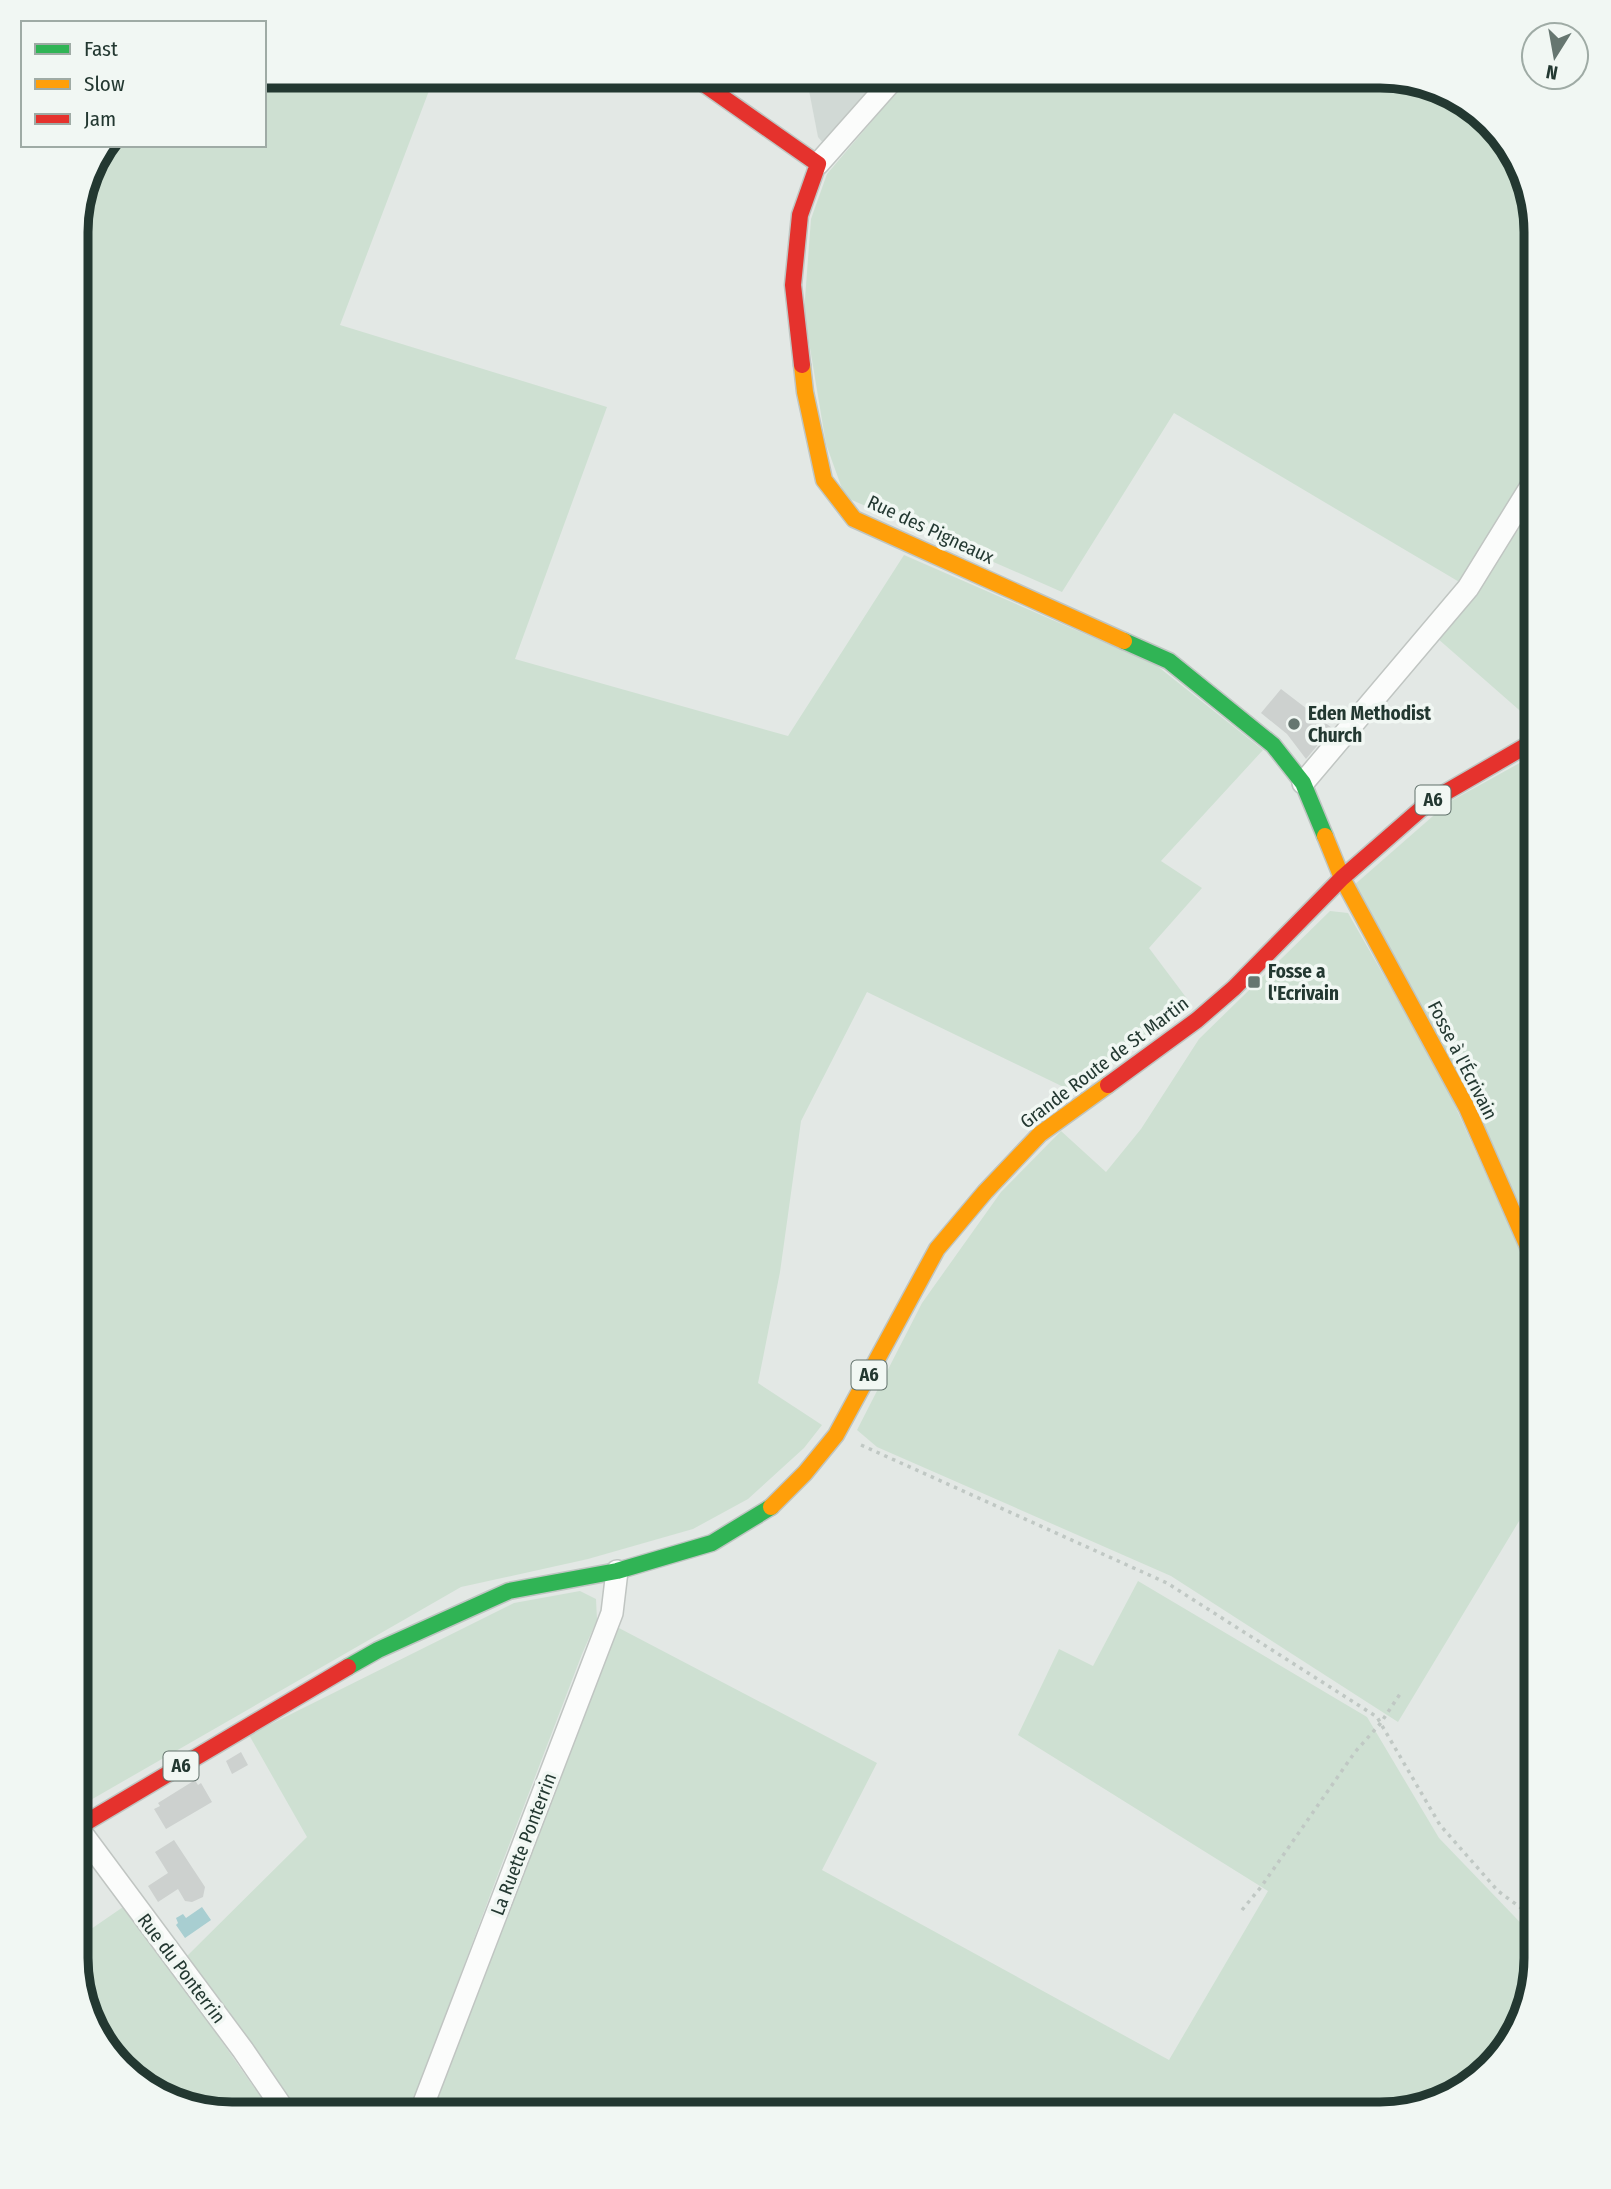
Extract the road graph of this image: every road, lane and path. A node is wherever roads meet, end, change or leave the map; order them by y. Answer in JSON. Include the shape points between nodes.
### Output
{"nodes":[{"id":1,"x":710,"y":88,"type":"edge"},
{"id":2,"x":885,"y":88,"type":"edge"},
{"id":3,"x":818,"y":164,"type":"junction"},
{"id":4,"x":1524,"y":497,"type":"edge"},
{"id":5,"x":1524,"y":747,"type":"edge"},
{"id":6,"x":1303,"y":783,"type":"junction"},
{"id":7,"x":1342,"y":878,"type":"junction"},
{"id":8,"x":1524,"y":1238,"type":"edge"},
{"id":9,"x":836,"y":1434,"type":"junction"},
{"id":10,"x":617,"y":1571,"type":"junction"},
{"id":11,"x":1402,"y":1691,"type":"dead end"},
{"id":12,"x":1380,"y":1724,"type":"junction"},
{"id":13,"x":88,"y":1820,"type":"edge"},
{"id":14,"x":88,"y":1843,"type":"edge"},
{"id":15,"x":1242,"y":1910,"type":"dead end"},
{"id":16,"x":1524,"y":1910,"type":"edge"},
{"id":17,"x":278,"y":2101,"type":"edge"},
{"id":18,"x":424,"y":2101,"type":"edge"}],
"edges":[{"from":1,"to":3,"type":"main road"},
{"from":2,"to":3,"type":"street"},
{"from":3,"to":6,"type":"main road","name":"Rue des Pigneaux","via":[[800,215],[793,285],[805,392],[824,480],[854,519],[1169,661],[1273,745]]},
{"from":4,"to":6,"type":"street","via":[[1468,588]]},
{"from":5,"to":7,"type":"main road","name":"Grande Route de St Martin","number":"A6","via":[[1429,802]]},
{"from":6,"to":7,"type":"main road","name":"Rue des Pigneaux"},
{"from":7,"to":8,"type":"main road","name":"Fosse à l'Écrivain","via":[[1466,1108]]},
{"from":7,"to":9,"type":"main road","name":"Grande Route de St Martin","number":"A6","via":[[1234,988],[1040,1134],[985,1192],[937,1249]]},
{"from":9,"to":10,"type":"main road","name":"Grande Route de St Martin","number":"A6","via":[[772,1506],[712,1543]]},
{"from":9,"to":12,"type":"path","via":[[1167,1583],[1377,1717]]},
{"from":10,"to":13,"type":"main road","name":"Grande Route de St Martin","number":"A6","via":[[509,1591],[378,1650]]},
{"from":10,"to":18,"type":"street","name":"La Ruette Ponterrin","via":[[612,1612]]},
{"from":11,"to":12,"type":"path"},
{"from":12,"to":15,"type":"path"},
{"from":12,"to":16,"type":"path","via":[[1440,1825],[1498,1891]]},
{"from":14,"to":17,"type":"street","name":"Rue du Ponterrin"}]}
